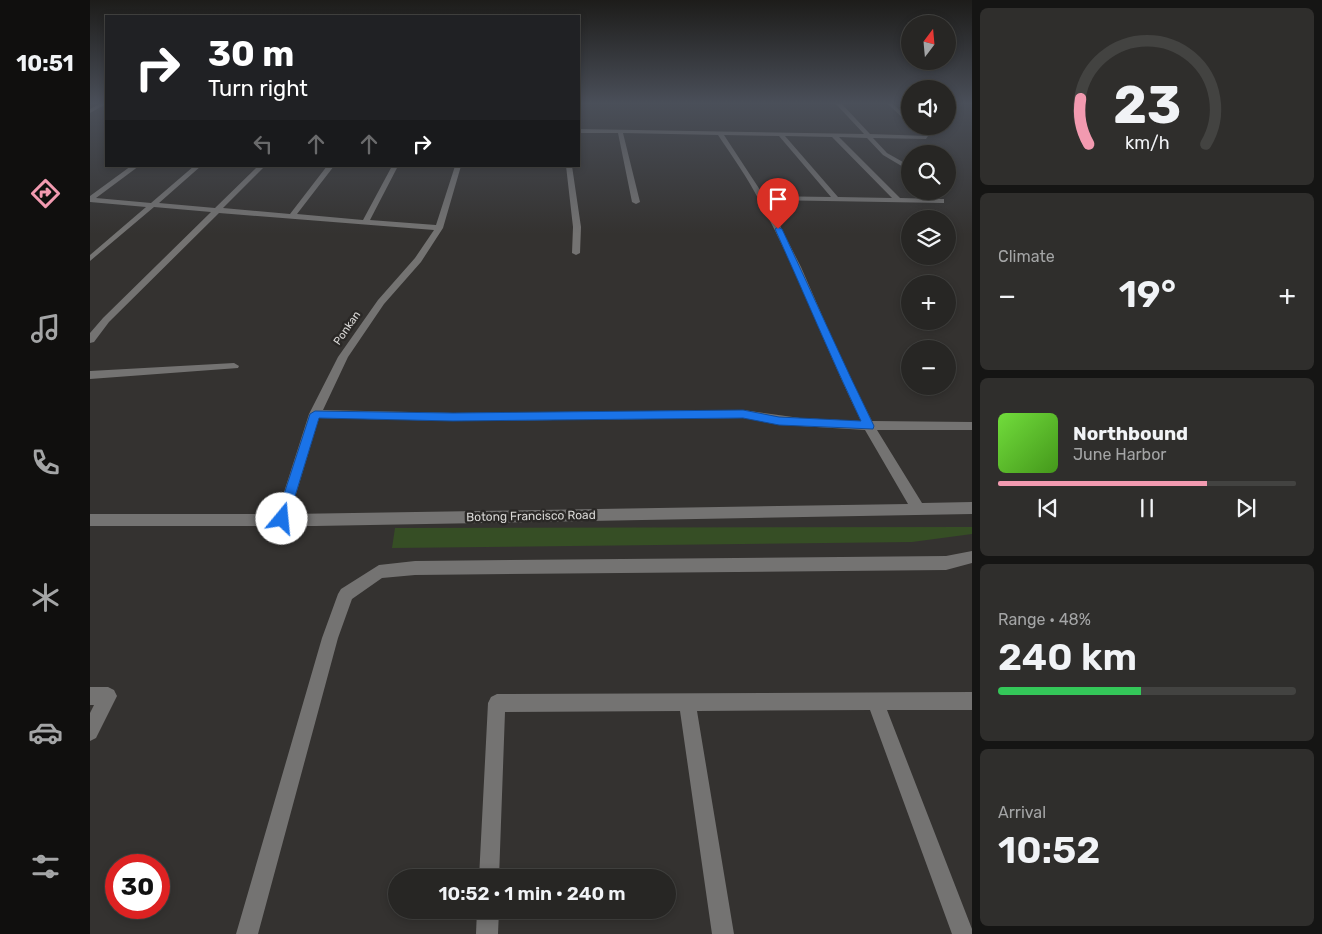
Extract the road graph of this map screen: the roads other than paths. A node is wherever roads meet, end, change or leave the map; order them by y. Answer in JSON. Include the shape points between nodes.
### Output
{"nodes":[{"id":1,"x":624,"y":147,"type":"edge"},
{"id":2,"x":729,"y":147,"type":"edge"},
{"id":3,"x":791,"y":147,"type":"edge"},
{"id":4,"x":845,"y":147,"type":"edge"},
{"id":5,"x":879,"y":147,"type":"edge"},
{"id":6,"x":901,"y":163,"type":"edge"},
{"id":7,"x":135,"y":167,"type":"edge"},
{"id":8,"x":197,"y":167,"type":"edge"},
{"id":9,"x":261,"y":167,"type":"edge"},
{"id":10,"x":330,"y":167,"type":"edge"},
{"id":11,"x":394,"y":167,"type":"edge"},
{"id":12,"x":458,"y":167,"type":"edge"},
{"id":13,"x":569,"y":167,"type":"edge"},
{"id":14,"x":762,"y":198,"type":"junction"},
{"id":15,"x":90,"y":200,"type":"edge"},
{"id":16,"x":837,"y":200,"type":"junction"},
{"id":17,"x":940,"y":200,"type":"edge"},
{"id":18,"x":899,"y":201,"type":"junction"},
{"id":19,"x":636,"y":202,"type":"dead end"},
{"id":20,"x":154,"y":205,"type":"junction"},
{"id":21,"x":218,"y":210,"type":"junction"},
{"id":22,"x":292,"y":216,"type":"junction"},
{"id":23,"x":365,"y":222,"type":"junction"},
{"id":24,"x":439,"y":228,"type":"junction"},
{"id":25,"x":576,"y":254,"type":"dead end"},
{"id":26,"x":90,"y":259,"type":"edge"},
{"id":27,"x":90,"y":340,"type":"edge"},
{"id":28,"x":234,"y":366,"type":"dead end"},
{"id":29,"x":90,"y":375,"type":"edge"},
{"id":30,"x":315,"y":414,"type":"junction"},
{"id":31,"x":869,"y":426,"type":"junction"},
{"id":32,"x":972,"y":426,"type":"edge"},
{"id":33,"x":972,"y":508,"type":"edge"},
{"id":34,"x":918,"y":509,"type":"junction"},
{"id":35,"x":282,"y":519,"type":"junction"},
{"id":36,"x":90,"y":520,"type":"edge"},
{"id":37,"x":972,"y":557,"type":"edge"},
{"id":38,"x":90,"y":696,"type":"edge"},
{"id":39,"x":972,"y":700,"type":"edge"},
{"id":40,"x":875,"y":701,"type":"junction"},
{"id":41,"x":687,"y":702,"type":"junction"},
{"id":42,"x":90,"y":732,"type":"edge"},
{"id":43,"x":489,"y":869,"type":"edge"},
{"id":44,"x":488,"y":919,"type":"edge"},
{"id":45,"x":247,"y":934,"type":"edge"},
{"id":46,"x":487,"y":934,"type":"edge"},
{"id":47,"x":723,"y":934,"type":"edge"},
{"id":48,"x":963,"y":934,"type":"edge"}],
"edges":[{"from":1,"to":19,"type":"street"},
{"from":2,"to":14,"type":"street"},
{"from":3,"to":16,"type":"street"},
{"from":4,"to":18,"type":"street"},
{"from":5,"to":6,"type":"street"},
{"from":7,"to":15,"type":"street"},
{"from":8,"to":20,"type":"street"},
{"from":9,"to":21,"type":"street"},
{"from":10,"to":22,"type":"street"},
{"from":11,"to":23,"type":"street"},
{"from":12,"to":24,"type":"street","name":"Ponkan"},
{"from":13,"to":25,"type":"street","via":[[577,227]]},
{"from":14,"to":16,"type":"street"},
{"from":14,"to":31,"type":"street"},
{"from":15,"to":20,"type":"street"},
{"from":16,"to":18,"type":"street"},
{"from":17,"to":18,"type":"street"},
{"from":20,"to":21,"type":"street"},
{"from":20,"to":26,"type":"street"},
{"from":21,"to":22,"type":"street"},
{"from":21,"to":27,"type":"street","via":[[113,313]]},
{"from":22,"to":23,"type":"street"},
{"from":23,"to":24,"type":"street"},
{"from":24,"to":30,"type":"street","name":"Ponkan","via":[[342,357]]},
{"from":28,"to":29,"type":"street"},
{"from":30,"to":31,"type":"street","via":[[453,417],[743,414],[779,421]]},
{"from":30,"to":35,"type":"street","name":"Ponkan"},
{"from":31,"to":32,"type":"street"},
{"from":31,"to":34,"type":"street"},
{"from":33,"to":34,"type":"street","name":"Botong Francisco Road"},
{"from":34,"to":35,"type":"street","name":"Botong Francisco Road"},
{"from":35,"to":36,"type":"street","name":"Botong Francisco Road"},
{"from":37,"to":45,"type":"street","via":[[946,563],[415,568],[379,572],[346,594],[330,638]]},
{"from":38,"to":42,"type":"street","via":[[108,696]]},
{"from":39,"to":40,"type":"street"},
{"from":40,"to":41,"type":"street"},
{"from":40,"to":48,"type":"street"},
{"from":41,"to":43,"type":"street","via":[[497,704]]},
{"from":41,"to":47,"type":"street"},
{"from":44,"to":46,"type":"street"}]}
